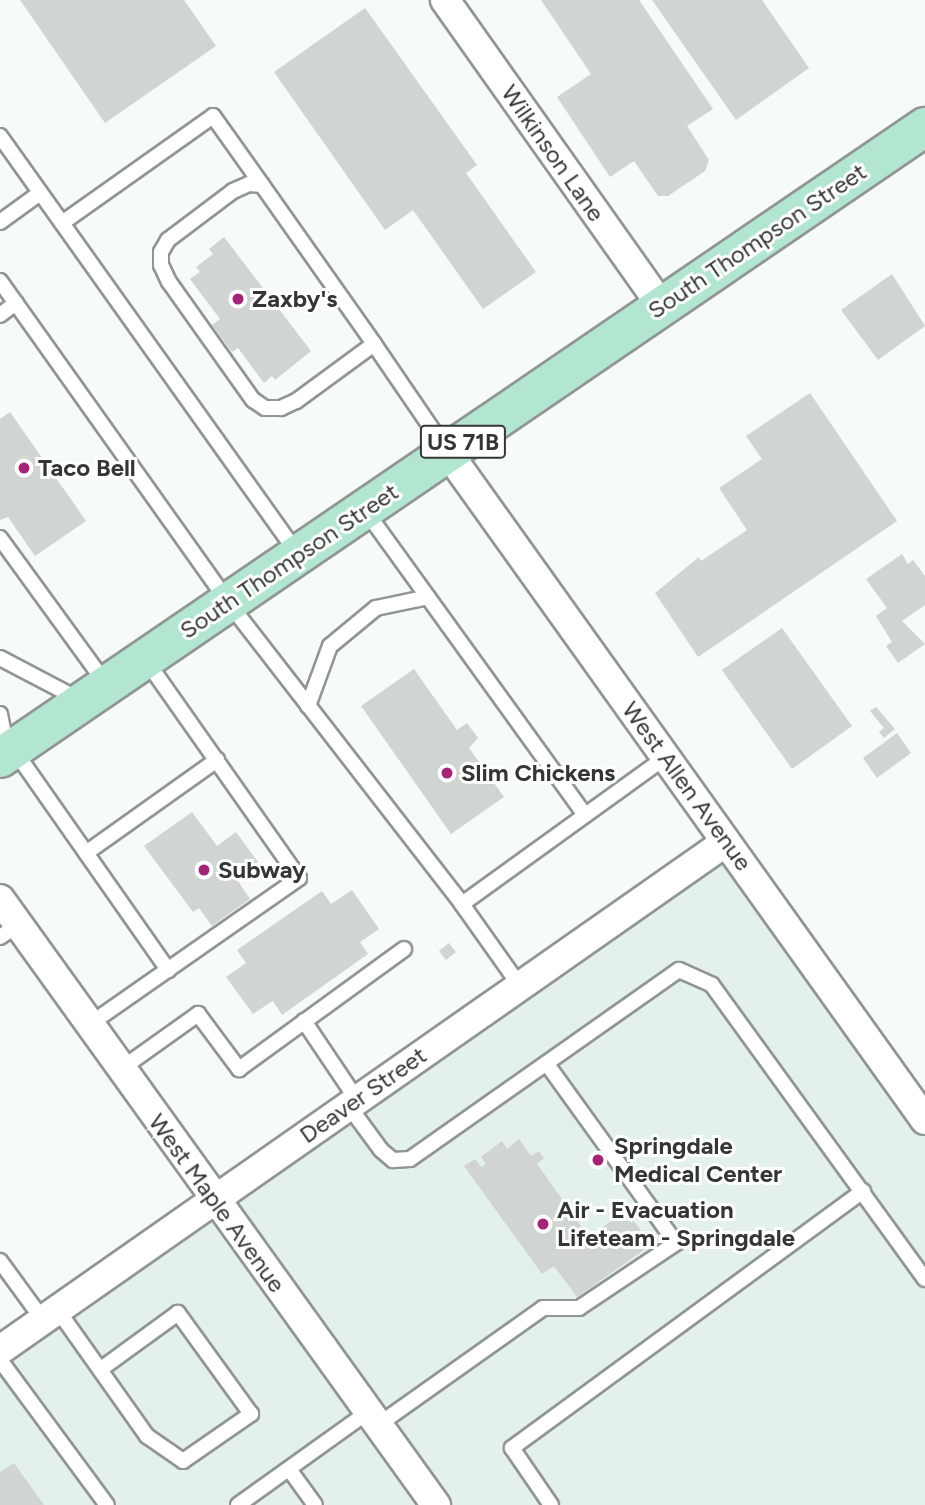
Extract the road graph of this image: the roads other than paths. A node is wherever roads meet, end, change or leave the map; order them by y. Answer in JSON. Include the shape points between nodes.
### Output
{"nodes":[{"id":1,"x":445,"y":0,"type":"edge"},
{"id":2,"x":925,"y":127,"type":"edge"},
{"id":3,"x":0,"y":136,"type":"edge"},
{"id":4,"x":262,"y":184,"type":"junction"},
{"id":5,"x":40,"y":193,"type":"junction"},
{"id":6,"x":0,"y":222,"type":"edge"},
{"id":7,"x":62,"y":223,"type":"junction"},
{"id":8,"x":0,"y":281,"type":"edge"},
{"id":9,"x":16,"y":303,"type":"junction"},
{"id":10,"x":662,"y":306,"type":"junction"},
{"id":11,"x":0,"y":315,"type":"edge"},
{"id":12,"x":374,"y":344,"type":"junction"},
{"id":13,"x":448,"y":453,"type":"junction"},
{"id":14,"x":364,"y":509,"type":"junction"},
{"id":15,"x":0,"y":538,"type":"edge"},
{"id":16,"x":298,"y":554,"type":"junction"},
{"id":17,"x":428,"y":597,"type":"junction"},
{"id":18,"x":228,"y":603,"type":"junction"},
{"id":19,"x":0,"y":658,"type":"edge"},
{"id":20,"x":145,"y":659,"type":"junction"},
{"id":21,"x":95,"y":693,"type":"junction"},
{"id":22,"x":308,"y":706,"type":"junction"},
{"id":23,"x":5,"y":744,"type":"edge"},
{"id":24,"x":666,"y":757,"type":"junction"},
{"id":25,"x":216,"y":760,"type":"junction"},
{"id":26,"x":585,"y":815,"type":"junction"},
{"id":27,"x":726,"y":842,"type":"junction"},
{"id":28,"x":86,"y":853,"type":"junction"},
{"id":29,"x":0,"y":898,"type":"edge"},
{"id":30,"x":462,"y":904,"type":"junction"},
{"id":31,"x":9,"y":931,"type":"edge"},
{"id":32,"x":404,"y":949,"type":"dead end"},
{"id":33,"x":168,"y":970,"type":"junction"},
{"id":34,"x":520,"y":986,"type":"junction"},
{"id":35,"x":304,"y":1021,"type":"junction"},
{"id":36,"x":90,"y":1024,"type":"junction"},
{"id":37,"x":547,"y":1064,"type":"junction"},
{"id":38,"x":121,"y":1069,"type":"junction"},
{"id":39,"x":353,"y":1102,"type":"junction"},
{"id":40,"x":925,"y":1120,"type":"edge"},
{"id":41,"x":863,"y":1191,"type":"junction"},
{"id":42,"x":214,"y":1199,"type":"junction"},
{"id":43,"x":0,"y":1261,"type":"edge"},
{"id":44,"x":925,"y":1279,"type":"edge"},
{"id":45,"x":50,"y":1315,"type":"junction"},
{"id":46,"x":0,"y":1350,"type":"edge"},
{"id":47,"x":0,"y":1360,"type":"edge"},
{"id":48,"x":101,"y":1368,"type":"junction"},
{"id":49,"x":373,"y":1419,"type":"junction"},
{"id":50,"x":289,"y":1469,"type":"junction"},
{"id":51,"x":107,"y":1505,"type":"edge"},
{"id":52,"x":238,"y":1505,"type":"edge"},
{"id":53,"x":315,"y":1505,"type":"edge"},
{"id":54,"x":436,"y":1505,"type":"edge"},
{"id":55,"x":551,"y":1505,"type":"edge"}],
"edges":[{"from":1,"to":10,"type":"street","name":"Wilkinson Lane"},
{"from":2,"to":10,"type":"main road","name":"South Thompson Street","number":"US 71B"},
{"from":3,"to":5,"type":"lane"},
{"from":4,"to":7,"type":"lane","via":[[213,116]]},
{"from":4,"to":12,"type":"lane"},
{"from":4,"to":12,"type":"lane","via":[[233,191],[168,240],[160,265],[169,282],[253,400],[265,408],[281,408],[296,401]]},
{"from":5,"to":6,"type":"lane"},
{"from":5,"to":7,"type":"lane"},
{"from":7,"to":16,"type":"lane"},
{"from":8,"to":9,"type":"lane"},
{"from":9,"to":11,"type":"lane"},
{"from":9,"to":18,"type":"lane"},
{"from":10,"to":13,"type":"main road","name":"South Thompson Street","number":"US 71B"},
{"from":12,"to":13,"type":"lane"},
{"from":13,"to":14,"type":"main road","name":"South Thompson Street","number":"US 71B"},
{"from":13,"to":24,"type":"street","name":"West Allen Avenue"},
{"from":14,"to":16,"type":"main road","name":"South Thompson Street","number":"US 71B"},
{"from":14,"to":17,"type":"lane"},
{"from":15,"to":21,"type":"lane"},
{"from":16,"to":18,"type":"main road","name":"South Thompson Street","number":"US 71B"},
{"from":17,"to":22,"type":"lane","via":[[376,608],[330,646]]},
{"from":17,"to":26,"type":"lane"},
{"from":18,"to":20,"type":"main road","name":"South Thompson Street","number":"US 71B"},
{"from":18,"to":22,"type":"lane"},
{"from":19,"to":21,"type":"lane"},
{"from":20,"to":21,"type":"main road","name":"South Thompson Street","number":"US 71B"},
{"from":20,"to":25,"type":"lane"},
{"from":21,"to":23,"type":"main road","name":"South Thompson Street","number":"US 71B"},
{"from":22,"to":30,"type":"lane"},
{"from":23,"to":28,"type":"lane"},
{"from":24,"to":26,"type":"lane"},
{"from":24,"to":27,"type":"street","name":"West Allen Avenue"},
{"from":25,"to":28,"type":"lane"},
{"from":25,"to":33,"type":"lane","via":[[299,878]]},
{"from":26,"to":30,"type":"lane"},
{"from":27,"to":34,"type":"street","name":"Deaver Street"},
{"from":27,"to":40,"type":"street","name":"West Allen Avenue"},
{"from":28,"to":33,"type":"lane"},
{"from":29,"to":31,"type":"street","name":"West Maple Avenue"},
{"from":30,"to":34,"type":"lane"},
{"from":31,"to":36,"type":"street","name":"West Maple Avenue"},
{"from":32,"to":35,"type":"lane"},
{"from":33,"to":36,"type":"lane"},
{"from":34,"to":39,"type":"street","name":"Deaver Street"},
{"from":35,"to":38,"type":"lane","via":[[239,1069],[198,1014]]},
{"from":35,"to":39,"type":"lane"},
{"from":36,"to":38,"type":"street","name":"West Maple Avenue"},
{"from":37,"to":39,"type":"lane","via":[[410,1159],[393,1160],[381,1150]]},
{"from":37,"to":41,"type":"lane","via":[[679,970],[712,985]]},
{"from":37,"to":49,"type":"lane","via":[[676,1243],[579,1308],[543,1308]]},
{"from":38,"to":42,"type":"street","name":"West Maple Avenue"},
{"from":39,"to":42,"type":"street","name":"Deaver Street"},
{"from":41,"to":44,"type":"lane"},
{"from":41,"to":55,"type":"lane","via":[[512,1448]]},
{"from":42,"to":45,"type":"street","name":"Deaver Street"},
{"from":42,"to":49,"type":"street","name":"West Maple Avenue"},
{"from":43,"to":45,"type":"lane"},
{"from":45,"to":46,"type":"street","name":"Deaver Street"},
{"from":45,"to":48,"type":"lane"},
{"from":47,"to":51,"type":"lane"},
{"from":48,"to":48,"type":"lane","via":[[178,1313],[251,1414],[183,1461],[146,1436]]},
{"from":49,"to":50,"type":"lane"},
{"from":49,"to":54,"type":"street","name":"West Maple Avenue"},
{"from":50,"to":52,"type":"lane"},
{"from":50,"to":53,"type":"lane"}]}
